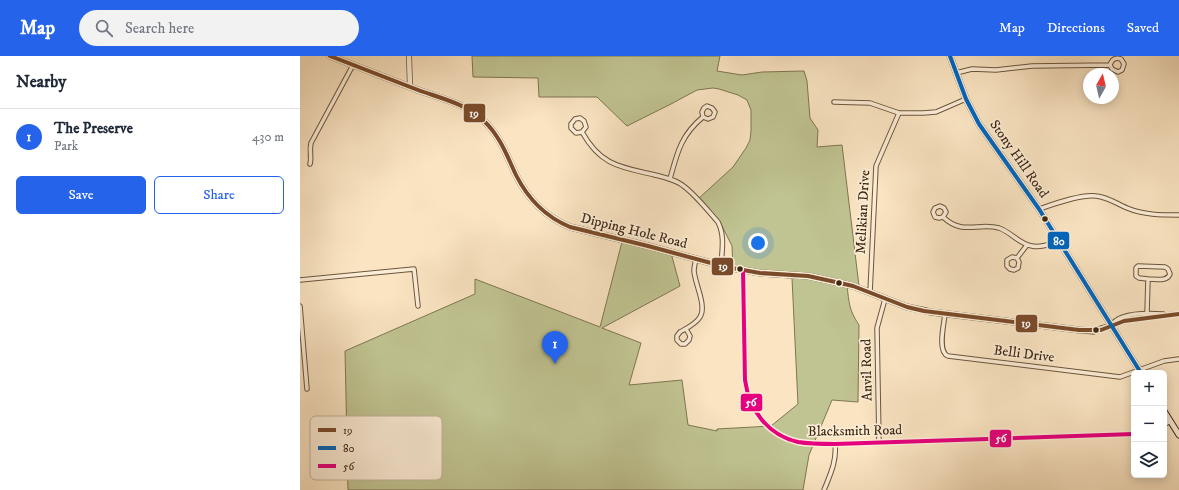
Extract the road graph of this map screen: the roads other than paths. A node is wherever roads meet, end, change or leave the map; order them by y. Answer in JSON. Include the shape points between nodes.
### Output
{"nodes":[{"id":1,"x":330,"y":56,"type":"edge"},
{"id":2,"x":409,"y":56,"type":"edge"},
{"id":3,"x":950,"y":56,"type":"edge"},
{"id":4,"x":353,"y":65,"type":"junction"},
{"id":5,"x":1110,"y":65,"type":"dead end"},
{"id":6,"x":956,"y":73,"type":"junction"},
{"id":7,"x":410,"y":86,"type":"junction"},
{"id":8,"x":966,"y":99,"type":"junction"},
{"id":9,"x":834,"y":102,"type":"dead end"},
{"id":10,"x":899,"y":113,"type":"junction"},
{"id":11,"x":703,"y":117,"type":"dead end"},
{"id":12,"x":582,"y":132,"type":"junction"},
{"id":13,"x":310,"y":164,"type":"dead end"},
{"id":14,"x":670,"y":179,"type":"junction"},
{"id":15,"x":1039,"y":209,"type":"junction"},
{"id":16,"x":1179,"y":215,"type":"edge"},
{"id":17,"x":944,"y":217,"type":"dead end"},
{"id":18,"x":1059,"y":241,"type":"junction"},
{"id":19,"x":1027,"y":244,"type":"junction"},
{"id":20,"x":1017,"y":258,"type":"dead end"},
{"id":21,"x":696,"y":259,"type":"junction"},
{"id":22,"x":721,"y":266,"type":"junction"},
{"id":23,"x":743,"y":270,"type":"junction"},
{"id":24,"x":1148,"y":279,"type":"junction"},
{"id":25,"x":300,"y":280,"type":"edge"},
{"id":26,"x":870,"y":293,"type":"junction"},
{"id":27,"x":884,"y":299,"type":"junction"},
{"id":28,"x":300,"y":306,"type":"edge"},
{"id":29,"x":418,"y":306,"type":"dead end"},
{"id":30,"x":945,"y":314,"type":"junction"},
{"id":31,"x":1148,"y":314,"type":"junction"},
{"id":32,"x":1179,"y":314,"type":"edge"},
{"id":33,"x":1170,"y":315,"type":"junction"},
{"id":34,"x":1111,"y":326,"type":"junction"},
{"id":35,"x":686,"y":329,"type":"dead end"},
{"id":36,"x":301,"y":338,"type":"edge"},
{"id":37,"x":1179,"y":359,"type":"edge"},
{"id":38,"x":1140,"y":370,"type":"edge"},
{"id":39,"x":1145,"y":370,"type":"edge"},
{"id":40,"x":1131,"y":374,"type":"edge"},
{"id":41,"x":307,"y":389,"type":"dead end"},
{"id":42,"x":1167,"y":416,"type":"edge"},
{"id":43,"x":1170,"y":421,"type":"junction"},
{"id":44,"x":1167,"y":423,"type":"edge"},
{"id":45,"x":1131,"y":434,"type":"edge"},
{"id":46,"x":1179,"y":435,"type":"edge"},
{"id":47,"x":879,"y":442,"type":"junction"},
{"id":48,"x":835,"y":444,"type":"junction"},
{"id":49,"x":824,"y":490,"type":"edge"}],
"edges":[{"from":1,"to":4,"type":"main road","name":"Dipping Hole Road"},
{"from":2,"to":7,"type":"street"},
{"from":3,"to":6,"type":"main road","name":"Stony Hill Road"},
{"from":4,"to":7,"type":"main road","name":"Dipping Hole Road"},
{"from":4,"to":13,"type":"street","via":[[311,143]]},
{"from":5,"to":6,"type":"street","via":[[1026,66],[996,70],[972,69]]},
{"from":6,"to":8,"type":"main road","name":"Stony Hill Road"},
{"from":7,"to":21,"type":"main road","name":"Dipping Hole Road","via":[[464,107],[483,119],[497,135],[516,176],[530,198],[558,222]]},
{"from":8,"to":10,"type":"street","via":[[930,113]]},
{"from":8,"to":15,"type":"main road","name":"Stony Hill Road","via":[[985,133]]},
{"from":9,"to":10,"type":"street","via":[[870,102]]},
{"from":10,"to":26,"type":"street","name":"Melikian Drive","via":[[876,166]]},
{"from":11,"to":14,"type":"street","via":[[681,142]]},
{"from":12,"to":12,"type":"street","via":[[585,122],[580,118],[575,119],[571,124],[572,130]]},
{"from":12,"to":14,"type":"street","via":[[594,150],[608,162]]},
{"from":14,"to":22,"type":"street","via":[[688,189],[718,222],[723,235]]},
{"from":15,"to":16,"type":"street","via":[[1085,196],[1095,196],[1136,212]]},
{"from":15,"to":18,"type":"main road","name":"Stony Hill Road"},
{"from":17,"to":19,"type":"street","via":[[952,224],[962,227],[999,228]]},
{"from":18,"to":19,"type":"street","via":[[1040,246]]},
{"from":18,"to":34,"type":"main road","name":"Stony Hill Road"},
{"from":19,"to":20,"type":"street"},
{"from":21,"to":22,"type":"main road","name":"Dipping Hole Road"},
{"from":21,"to":35,"type":"street","via":[[694,273],[702,313],[699,319]]},
{"from":22,"to":23,"type":"main road","name":"Dipping Hole Road"},
{"from":23,"to":26,"type":"main road","name":"Dipping Hole Road","via":[[819,278]]},
{"from":23,"to":48,"type":"street","name":"Blacksmith Road","via":[[745,380],[746,392],[754,410],[767,426],[784,438],[813,444]]},
{"from":24,"to":24,"type":"street","via":[[1166,279],[1170,274],[1165,267],[1138,266],[1136,276]]},
{"from":24,"to":31,"type":"street"},
{"from":25,"to":29,"type":"street","via":[[414,269]]},
{"from":26,"to":27,"type":"main road","name":"Dipping Hole Road"},
{"from":27,"to":30,"type":"main road","name":"Dipping Hole Road","via":[[908,307]]},
{"from":27,"to":47,"type":"street","name":"Anvil Road","via":[[877,328]]},
{"from":28,"to":36,"type":"street"},
{"from":30,"to":34,"type":"main road","name":"Dipping Hole Road","via":[[1079,330],[1094,331]]},
{"from":30,"to":40,"type":"street","name":"Belli Drive","via":[[942,346],[944,355],[1120,377]]},
{"from":31,"to":33,"type":"street"},
{"from":31,"to":34,"type":"street","via":[[1120,318]]},
{"from":32,"to":33,"type":"street"},
{"from":33,"to":34,"type":"street","via":[[1124,321]]},
{"from":34,"to":38,"type":"main road","name":"Stony Hill Road"},
{"from":36,"to":41,"type":"street"},
{"from":37,"to":39,"type":"street","via":[[1164,361]]},
{"from":42,"to":43,"type":"main road"},
{"from":43,"to":44,"type":"street"},
{"from":43,"to":46,"type":"main road"},
{"from":45,"to":47,"type":"street","name":"Blacksmith Road"},
{"from":47,"to":48,"type":"street","name":"Blacksmith Road"},
{"from":48,"to":49,"type":"street","via":[[834,462]]}]}
